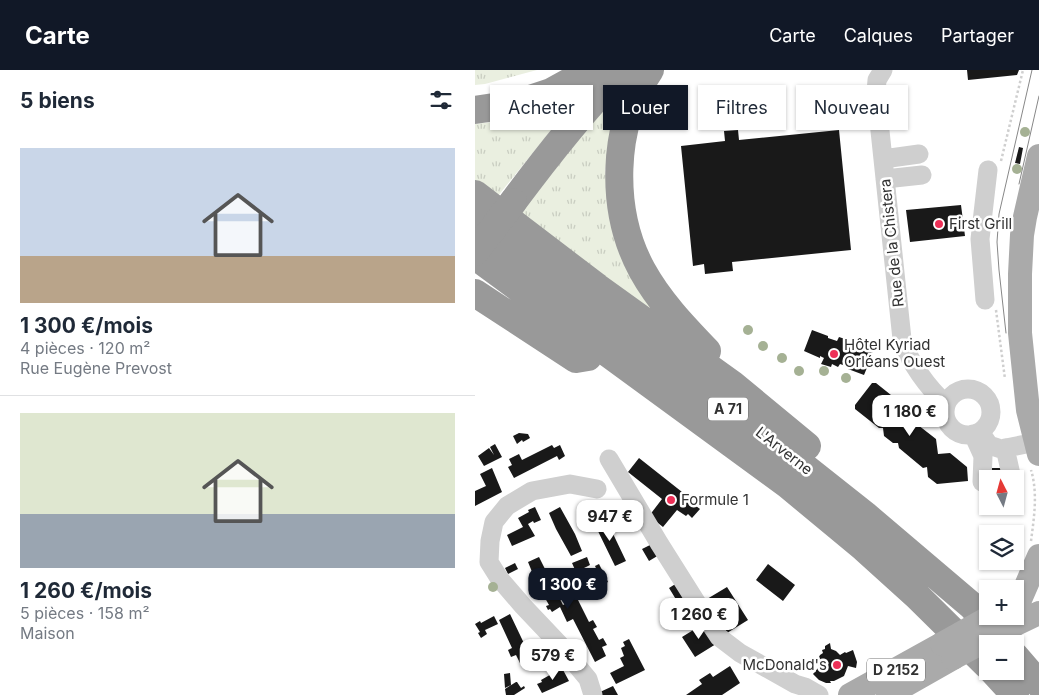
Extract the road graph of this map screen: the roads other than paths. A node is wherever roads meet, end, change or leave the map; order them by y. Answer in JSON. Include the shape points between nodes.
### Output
{"nodes":[{"id":1,"x":591,"y":70,"type":"edge"},
{"id":2,"x":612,"y":70,"type":"edge"},
{"id":3,"x":622,"y":70,"type":"edge"},
{"id":4,"x":650,"y":70,"type":"edge"},
{"id":5,"x":883,"y":70,"type":"edge"},
{"id":6,"x":475,"y":110,"type":"edge"},
{"id":7,"x":919,"y":154,"type":"dead end"},
{"id":8,"x":1039,"y":156,"type":"edge"},
{"id":9,"x":883,"y":159,"type":"junction"},
{"id":10,"x":988,"y":170,"type":"dead end"},
{"id":11,"x":922,"y":174,"type":"dead end"},
{"id":12,"x":885,"y":180,"type":"junction"},
{"id":13,"x":475,"y":194,"type":"edge"},
{"id":14,"x":510,"y":200,"type":"junction"},
{"id":15,"x":475,"y":225,"type":"edge"},
{"id":16,"x":475,"y":240,"type":"edge"},
{"id":17,"x":475,"y":254,"type":"edge"},
{"id":18,"x":475,"y":274,"type":"edge"},
{"id":19,"x":475,"y":293,"type":"edge"},
{"id":20,"x":1020,"y":295,"type":"junction"},
{"id":21,"x":985,"y":300,"type":"dead end"},
{"id":22,"x":588,"y":357,"type":"junction"},
{"id":23,"x":1039,"y":383,"type":"edge"},
{"id":24,"x":732,"y":384,"type":"junction"},
{"id":25,"x":946,"y":404,"type":"junction"},
{"id":26,"x":976,"y":433,"type":"junction"},
{"id":27,"x":1005,"y":448,"type":"junction"},
{"id":28,"x":1035,"y":455,"type":"edge"},
{"id":29,"x":609,"y":458,"type":"dead end"},
{"id":30,"x":982,"y":470,"type":"edge"},
{"id":31,"x":1010,"y":470,"type":"edge"},
{"id":32,"x":597,"y":489,"type":"dead end"},
{"id":33,"x":1035,"y":550,"type":"edge"},
{"id":34,"x":482,"y":559,"type":"edge"},
{"id":35,"x":1024,"y":591,"type":"edge"},
{"id":36,"x":916,"y":596,"type":"junction"},
{"id":37,"x":979,"y":607,"type":"edge"},
{"id":38,"x":979,"y":609,"type":"edge"},
{"id":39,"x":1024,"y":613,"type":"edge"},
{"id":40,"x":1039,"y":613,"type":"edge"},
{"id":41,"x":979,"y":615,"type":"edge"},
{"id":42,"x":996,"y":625,"type":"edge"},
{"id":43,"x":948,"y":651,"type":"junction"},
{"id":44,"x":979,"y":657,"type":"edge"},
{"id":45,"x":1024,"y":666,"type":"edge"},
{"id":46,"x":1001,"y":680,"type":"edge"},
{"id":47,"x":1039,"y":684,"type":"edge"},
{"id":48,"x":808,"y":692,"type":"edge"},
{"id":49,"x":593,"y":695,"type":"edge"},
{"id":50,"x":851,"y":695,"type":"edge"},
{"id":51,"x":888,"y":695,"type":"edge"},
{"id":52,"x":1015,"y":695,"type":"edge"}],
"edges":[{"from":1,"to":6,"type":"highway","via":[[551,92],[515,104]]},
{"from":2,"to":14,"type":"highway","via":[[563,125]]},
{"from":3,"to":14,"type":"highway"},
{"from":4,"to":24,"type":"highway","via":[[637,93],[622,142],[619,196],[624,221],[642,270],[660,298]]},
{"from":5,"to":9,"type":"street","name":"Rue de la Chistera","via":[[877,80],[875,94]]},
{"from":7,"to":9,"type":"street"},
{"from":8,"to":20,"type":"main road","via":[[1022,235]]},
{"from":9,"to":12,"type":"street","name":"Rue de la Chistera"},
{"from":10,"to":21,"type":"street","via":[[980,239]]},
{"from":11,"to":12,"type":"street"},
{"from":12,"to":25,"type":"street","name":"Rue de la Chistera","via":[[903,339],[915,366]]},
{"from":13,"to":24,"type":"highway"},
{"from":14,"to":16,"type":"highway"},
{"from":14,"to":17,"type":"highway","bridge":true},
{"from":15,"to":38,"type":"highway","name":"L'Arverne","number":"A 71","via":[[740,418]]},
{"from":17,"to":36,"type":"highway","name":"L'Arverne","number":"A 71","via":[[788,486],[864,548]]},
{"from":18,"to":22,"type":"highway"},
{"from":19,"to":22,"type":"highway","via":[[576,359]]},
{"from":20,"to":23,"type":"main road","via":[[1032,330]]},
{"from":20,"to":28,"type":"main road","via":[[1020,333]]},
{"from":22,"to":36,"type":"highway","via":[[781,497],[903,598]]},
{"from":24,"to":37,"type":"highway","via":[[849,479],[945,566]]},
{"from":25,"to":26,"type":"street","via":[[945,412],[951,427],[965,434]]},
{"from":25,"to":26,"type":"street","via":[[955,392],[962,389],[969,388],[983,394],[991,406],[991,413],[985,427]]},
{"from":26,"to":27,"type":"street","via":[[989,445]]},
{"from":26,"to":30,"type":"street","via":[[983,456]]},
{"from":27,"to":28,"type":"street"},
{"from":27,"to":31,"type":"street"},
{"from":29,"to":48,"type":"street","via":[[719,637],[739,653]]},
{"from":32,"to":34,"type":"street","via":[[570,484],[532,491],[507,506],[494,522]]},
{"from":33,"to":35,"type":"main road"},
{"from":34,"to":49,"type":"street","via":[[588,679]]},
{"from":36,"to":44,"type":"highway","name":"L'Arverne","number":"A 71"},
{"from":39,"to":40,"type":"main road","number":"D 2152"},
{"from":41,"to":43,"type":"main road","number":"D 2152","bridge":true},
{"from":42,"to":43,"type":"main road","number":"D 2152","bridge":true},
{"from":43,"to":50,"type":"main road","number":"D 2152"},
{"from":43,"to":51,"type":"main road","number":"D 2152"},
{"from":45,"to":47,"type":"highway"},
{"from":46,"to":52,"type":"highway"}]}
